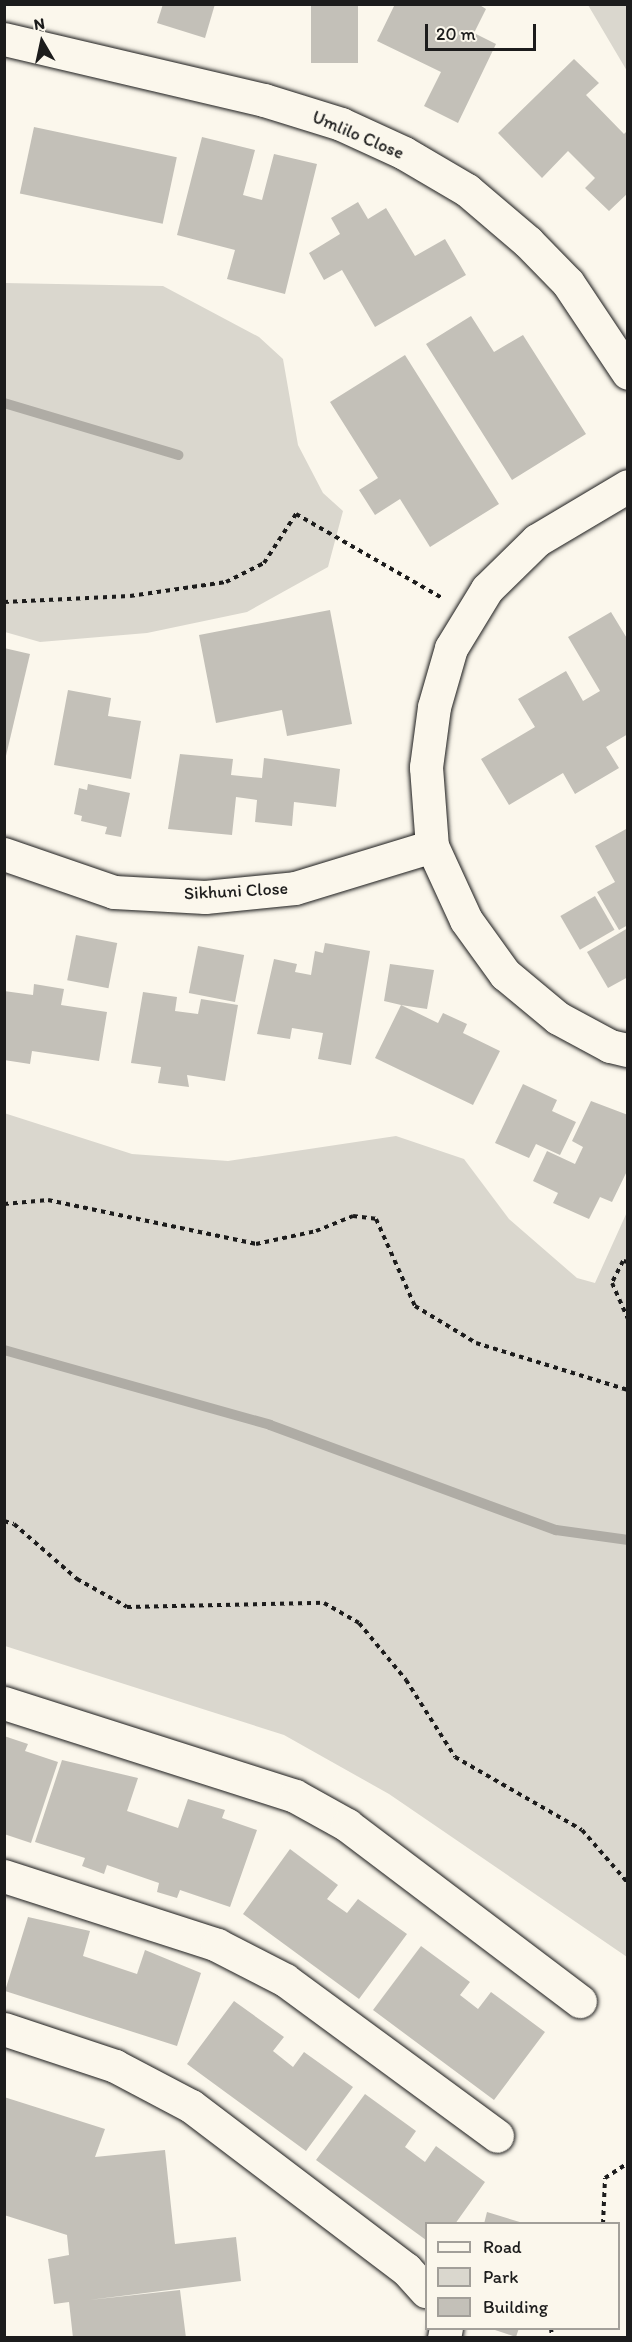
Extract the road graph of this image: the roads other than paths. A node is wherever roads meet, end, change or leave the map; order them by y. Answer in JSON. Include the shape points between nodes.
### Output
{"nodes":[{"id":1,"x":4,"y":39,"type":"edge"},
{"id":2,"x":627,"y":373,"type":"edge"},
{"id":3,"x":627,"y":486,"type":"edge"},
{"id":4,"x":432,"y":846,"type":"junction"},
{"id":5,"x":4,"y":854,"type":"edge"},
{"id":6,"x":627,"y":1050,"type":"edge"},
{"id":7,"x":4,"y":1703,"type":"edge"},
{"id":8,"x":4,"y":1876,"type":"edge"},
{"id":9,"x":580,"y":2001,"type":"dead end"},
{"id":10,"x":4,"y":2029,"type":"edge"},
{"id":11,"x":497,"y":2136,"type":"dead end"},
{"id":12,"x":425,"y":2290,"type":"edge"}],
"edges":[{"from":1,"to":2,"type":"street","name":"Umlilo Close","via":[[264,100],[341,124],[404,153],[467,190],[528,242],[568,283]]},
{"from":3,"to":4,"type":"street","via":[[537,540],[487,589],[451,648],[434,706],[426,767]]},
{"from":4,"to":5,"type":"street","name":"Sikhuni Close","via":[[295,888],[206,897],[114,892]]},
{"from":4,"to":6,"type":"street","via":[[466,920],[505,974],[558,1018],[610,1046]]},
{"from":7,"to":9,"type":"street","via":[[295,1796],[346,1825]]},
{"from":8,"to":11,"type":"street","via":[[217,1944],[285,1980]]},
{"from":10,"to":12,"type":"street","via":[[115,2067],[191,2106],[406,2269]]}]}
